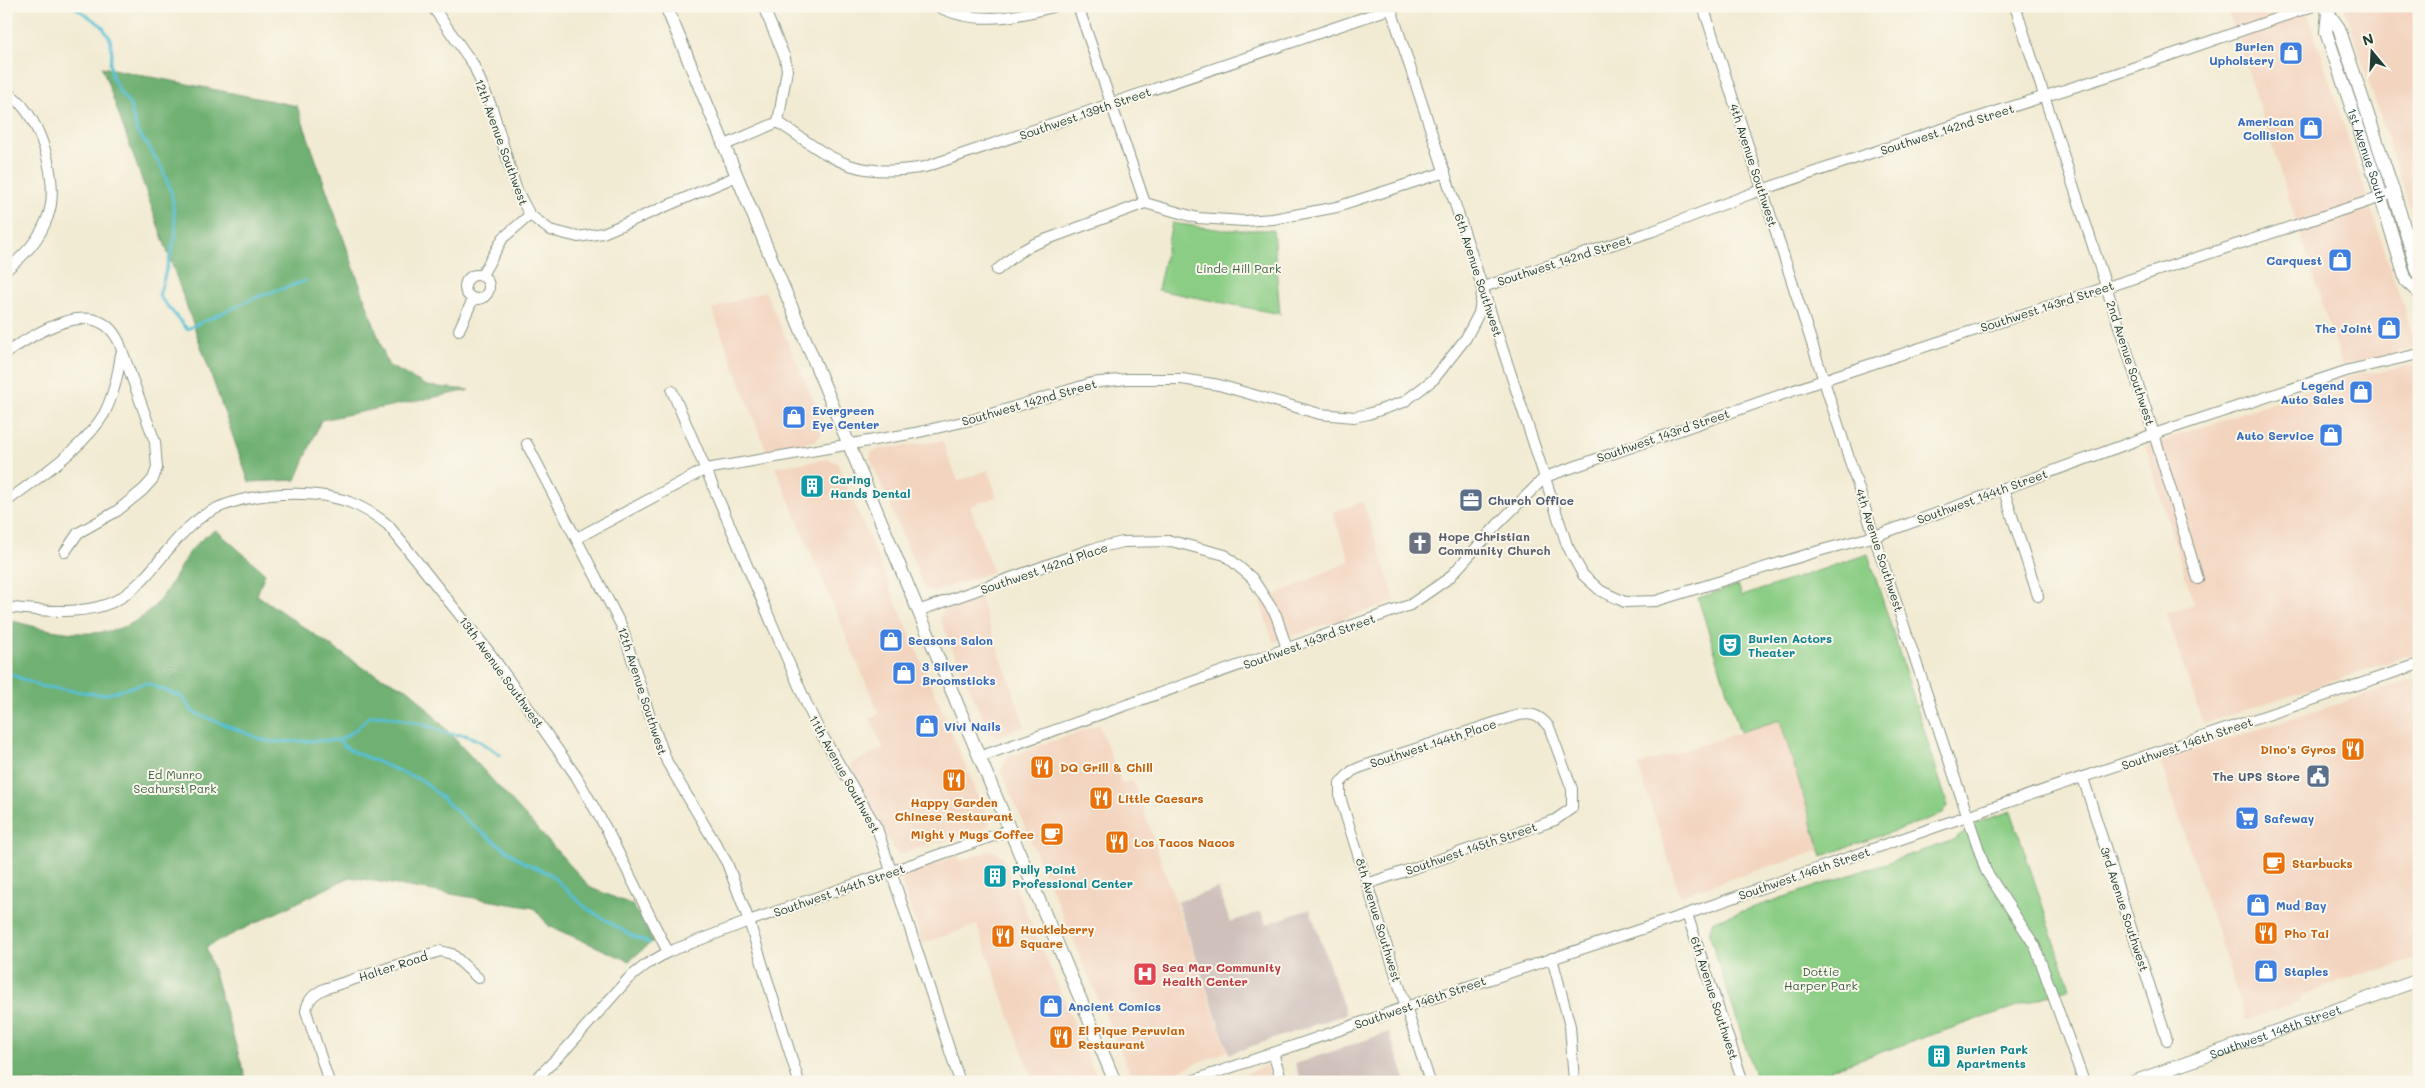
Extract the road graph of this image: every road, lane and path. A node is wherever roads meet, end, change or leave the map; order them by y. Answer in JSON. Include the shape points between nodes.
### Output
{"nodes":[{"id":1,"x":432,"y":6,"type":"edge"},
{"id":2,"x":666,"y":6,"type":"edge"},
{"id":3,"x":763,"y":6,"type":"edge"},
{"id":4,"x":936,"y":6,"type":"edge"},
{"id":5,"x":1056,"y":6,"type":"edge"},
{"id":6,"x":1078,"y":6,"type":"edge"},
{"id":7,"x":1703,"y":6,"type":"edge"},
{"id":8,"x":2015,"y":6,"type":"edge"},
{"id":9,"x":2313,"y":6,"type":"edge"},
{"id":10,"x":1392,"y":7,"type":"edge"},
{"id":11,"x":2327,"y":10,"type":"edge"},
{"id":12,"x":6,"y":92,"type":"edge"},
{"id":13,"x":2044,"y":98,"type":"junction"},
{"id":14,"x":1113,"y":105,"type":"junction"},
{"id":15,"x":778,"y":122,"type":"junction"},
{"id":16,"x":724,"y":146,"type":"junction"},
{"id":17,"x":1445,"y":172,"type":"junction"},
{"id":18,"x":737,"y":176,"type":"junction"},
{"id":19,"x":1762,"y":190,"type":"junction"},
{"id":20,"x":2394,"y":193,"type":"junction"},
{"id":21,"x":2380,"y":197,"type":"junction"},
{"id":22,"x":1145,"y":203,"type":"junction"},
{"id":23,"x":530,"y":215,"type":"junction"},
{"id":24,"x":6,"y":270,"type":"edge"},
{"id":25,"x":997,"y":270,"type":"dead end"},
{"id":26,"x":482,"y":276,"type":"junction"},
{"id":27,"x":2419,"y":276,"type":"edge"},
{"id":28,"x":2419,"y":284,"type":"edge"},
{"id":29,"x":2106,"y":286,"type":"junction"},
{"id":30,"x":1483,"y":287,"type":"junction"},
{"id":31,"x":2418,"y":293,"type":"edge"},
{"id":32,"x":473,"y":299,"type":"junction"},
{"id":33,"x":459,"y":330,"type":"dead end"},
{"id":34,"x":6,"y":353,"type":"edge"},
{"id":35,"x":121,"y":353,"type":"junction"},
{"id":36,"x":2419,"y":354,"type":"edge"},
{"id":37,"x":1825,"y":380,"type":"junction"},
{"id":38,"x":672,"y":391,"type":"dead end"},
{"id":39,"x":2154,"y":434,"type":"junction"},
{"id":40,"x":527,"y":444,"type":"dead end"},
{"id":41,"x":848,"y":445,"type":"junction"},
{"id":42,"x":706,"y":469,"type":"junction"},
{"id":43,"x":1545,"y":477,"type":"junction"},
{"id":44,"x":2004,"y":488,"type":"junction"},
{"id":45,"x":6,"y":502,"type":"edge"},
{"id":46,"x":1875,"y":536,"type":"junction"},
{"id":47,"x":577,"y":538,"type":"junction"},
{"id":48,"x":1567,"y":545,"type":"joint"},
{"id":49,"x":65,"y":552,"type":"dead end"},
{"id":50,"x":2198,"y":579,"type":"dead end"},
{"id":51,"x":2038,"y":596,"type":"dead end"},
{"id":52,"x":6,"y":607,"type":"edge"},
{"id":53,"x":918,"y":612,"type":"junction"},
{"id":54,"x":1287,"y":650,"type":"junction"},
{"id":55,"x":2419,"y":664,"type":"edge"},
{"id":56,"x":979,"y":757,"type":"junction"},
{"id":57,"x":2083,"y":778,"type":"junction"},
{"id":58,"x":1339,"y":786,"type":"joint"},
{"id":59,"x":1572,"y":808,"type":"joint"},
{"id":60,"x":1967,"y":816,"type":"junction"},
{"id":61,"x":1010,"y":830,"type":"junction"},
{"id":62,"x":892,"y":871,"type":"junction"},
{"id":63,"x":1367,"y":884,"type":"junction"},
{"id":64,"x":1688,"y":914,"type":"junction"},
{"id":65,"x":749,"y":921,"type":"junction"},
{"id":66,"x":668,"y":952,"type":"junction"},
{"id":67,"x":1552,"y":958,"type":"junction"},
{"id":68,"x":478,"y":978,"type":"dead end"},
{"id":69,"x":2419,"y":980,"type":"edge"},
{"id":70,"x":1406,"y":1007,"type":"junction"},
{"id":71,"x":2167,"y":1040,"type":"dead end"},
{"id":72,"x":1273,"y":1053,"type":"junction"},
{"id":73,"x":329,"y":1082,"type":"edge"},
{"id":74,"x":533,"y":1082,"type":"edge"},
{"id":75,"x":800,"y":1082,"type":"edge"},
{"id":76,"x":960,"y":1082,"type":"edge"},
{"id":77,"x":1115,"y":1082,"type":"edge"},
{"id":78,"x":1189,"y":1082,"type":"edge"},
{"id":79,"x":1282,"y":1082,"type":"edge"},
{"id":80,"x":1430,"y":1082,"type":"edge"},
{"id":81,"x":1574,"y":1082,"type":"edge"},
{"id":82,"x":1743,"y":1082,"type":"edge"},
{"id":83,"x":2084,"y":1082,"type":"edge"},
{"id":84,"x":2133,"y":1082,"type":"edge"}],
"edges":[{"from":1,"to":23,"type":"street","name":"12th Avenue Southwest","via":[[473,64],[492,108],[516,188]]},
{"from":2,"to":16,"type":"main road"},
{"from":3,"to":15,"type":"street","via":[[787,70]]},
{"from":4,"to":5,"type":"street","via":[[980,18],[1003,18]]},
{"from":6,"to":14,"type":"street"},
{"from":7,"to":19,"type":"street","name":"4th Avenue Southwest"},
{"from":8,"to":13,"type":"street","name":"2nd Avenue Southwest"},
{"from":9,"to":13,"type":"street","name":"Southwest 142nd Street"},
{"from":10,"to":14,"type":"street","name":"Southwest 139th Street"},
{"from":10,"to":17,"type":"street","name":"6th Avenue Southwest"},
{"from":11,"to":20,"type":"main road","name":"1st Avenue South","via":[[2339,28]]},
{"from":11,"to":21,"type":"main road","name":"1st Avenue South","via":[[2326,32]]},
{"from":12,"to":24,"type":"street","via":[[24,106],[39,132],[52,190],[50,214],[43,229],[32,246]]},
{"from":13,"to":19,"type":"street","name":"Southwest 142nd Street"},
{"from":13,"to":29,"type":"street","name":"2nd Avenue Southwest"},
{"from":14,"to":15,"type":"street","name":"Southwest 139th Street","via":[[925,167],[900,171],[876,171],[833,159]]},
{"from":14,"to":22,"type":"street"},
{"from":15,"to":16,"type":"street"},
{"from":16,"to":18,"type":"main road"},
{"from":17,"to":22,"type":"street","via":[[1337,207],[1273,219],[1198,218]]},
{"from":17,"to":30,"type":"street","name":"6th Avenue Southwest"},
{"from":18,"to":23,"type":"street","name":"12th Avenue Southwest","via":[[591,237],[563,235]]},
{"from":18,"to":41,"type":"main road"},
{"from":19,"to":30,"type":"street","name":"Southwest 142nd Street","via":[[1653,231]]},
{"from":19,"to":37,"type":"street","name":"4th Avenue Southwest"},
{"from":20,"to":21,"type":"street","name":"Southwest 143rd Street"},
{"from":20,"to":27,"type":"main road","name":"1st Avenue South"},
{"from":21,"to":29,"type":"street","name":"Southwest 143rd Street"},
{"from":21,"to":31,"type":"main road","name":"1st Avenue South","via":[[2406,281]]},
{"from":22,"to":25,"type":"street","via":[[1034,244]]},
{"from":23,"to":26,"type":"street","via":[[503,238]]},
{"from":26,"to":32,"type":"street","via":[[490,285],[488,294],[481,299]]},
{"from":26,"to":32,"type":"street","via":[[473,275],[467,281],[465,289]]},
{"from":28,"to":31,"type":"main road","name":"1st Avenue South"},
{"from":29,"to":37,"type":"street","name":"Southwest 143rd Street"},
{"from":29,"to":39,"type":"street","name":"2nd Avenue Southwest"},
{"from":30,"to":41,"type":"street","name":"Southwest 142nd Street","via":[[1479,313],[1466,338],[1434,379],[1404,402],[1368,414],[1338,417],[1320,414],[1201,382],[1127,379],[1092,383],[975,418]]},
{"from":30,"to":43,"type":"street","name":"6th Avenue Southwest"},
{"from":32,"to":33,"type":"street"},
{"from":34,"to":35,"type":"street","via":[[47,328],[85,318],[110,327]]},
{"from":35,"to":45,"type":"street","via":[[112,395],[90,432]]},
{"from":35,"to":49,"type":"street","via":[[155,442],[157,468],[143,490],[117,511],[78,533]]},
{"from":36,"to":39,"type":"street","name":"Southwest 144th Street","via":[[2348,370]]},
{"from":37,"to":43,"type":"street","name":"Southwest 143rd Street"},
{"from":37,"to":46,"type":"street","name":"4th Avenue Southwest"},
{"from":38,"to":42,"type":"street","name":"11th Avenue Southwest"},
{"from":39,"to":44,"type":"street","name":"Southwest 144th Street"},
{"from":39,"to":50,"type":"street","name":"2nd Avenue Southwest"},
{"from":40,"to":47,"type":"street","name":"12th Avenue Southwest"},
{"from":41,"to":42,"type":"street","name":"Southwest 142nd Street"},
{"from":41,"to":53,"type":"main road"},
{"from":42,"to":47,"type":"street","name":"Southwest 142nd Street"},
{"from":42,"to":62,"type":"street","name":"11th Avenue Southwest","via":[[807,705],[866,806]]},
{"from":43,"to":48,"type":"street","name":"6th Avenue Southwest"},
{"from":43,"to":54,"type":"street","name":"Southwest 143rd Street","via":[[1449,578],[1430,593],[1410,605]]},
{"from":44,"to":46,"type":"street","name":"Southwest 144th Street"},
{"from":44,"to":51,"type":"street"},
{"from":46,"to":48,"type":"street","name":"Southwest 144th Street","via":[[1647,603],[1625,602],[1601,590],[1583,575]]},
{"from":46,"to":60,"type":"street","name":"4th Avenue Southwest"},
{"from":47,"to":65,"type":"street","name":"12th Avenue Southwest","via":[[622,627],[659,745],[727,863]]},
{"from":52,"to":66,"type":"street","name":"13th Avenue Southwest","via":[[79,609],[107,604],[139,582],[195,521],[221,506],[254,498],[304,496],[348,502],[373,512],[388,525],[495,660],[576,776]]},
{"from":53,"to":54,"type":"street","name":"Southwest 142nd Place","via":[[1092,549],[1123,542],[1171,541],[1225,555],[1252,578],[1276,615]]},
{"from":53,"to":56,"type":"main road"},
{"from":54,"to":56,"type":"street","name":"Southwest 143rd Street"},
{"from":55,"to":57,"type":"street","name":"Southwest 146th Street"},
{"from":56,"to":61,"type":"main road"},
{"from":57,"to":60,"type":"street","name":"Southwest 146th Street"},
{"from":57,"to":71,"type":"street","name":"3rd Avenue Southwest"},
{"from":58,"to":59,"type":"street","name":"Southwest 144th Place","via":[[1345,776],[1361,767],[1512,716],[1536,714],[1550,727],[1572,789]]},
{"from":58,"to":63,"type":"street","name":"8th Avenue Southwest"},
{"from":59,"to":63,"type":"street","name":"Southwest 145th Street","via":[[1555,820]]},
{"from":60,"to":64,"type":"street","name":"Southwest 146th Street"},
{"from":60,"to":83,"type":"street","name":"4th Avenue Southwest","via":[[1986,871],[2035,946]]},
{"from":61,"to":62,"type":"street","name":"Southwest 144th Street"},
{"from":61,"to":77,"type":"main road"},
{"from":62,"to":65,"type":"street","name":"Southwest 144th Street"},
{"from":62,"to":76,"type":"street","name":"11th Avenue Southwest"},
{"from":63,"to":70,"type":"street","name":"8th Avenue Southwest"},
{"from":64,"to":67,"type":"street","name":"Southwest 146th Street"},
{"from":64,"to":82,"type":"street","name":"6th Avenue Southwest"},
{"from":65,"to":66,"type":"street","name":"Southwest 144th Street"},
{"from":65,"to":75,"type":"street","name":"12th Avenue Southwest"},
{"from":66,"to":74,"type":"street","via":[[628,978]]},
{"from":67,"to":70,"type":"street","name":"Southwest 146th Street"},
{"from":67,"to":81,"type":"street","via":[[1570,1026]]},
{"from":68,"to":73,"type":"street","name":"Halter Road","via":[[452,954],[440,952],[314,994],[307,1004],[307,1015]]},
{"from":69,"to":84,"type":"main road","name":"Southwest 148th Street"},
{"from":70,"to":72,"type":"street","name":"Southwest 146th Street"},
{"from":70,"to":80,"type":"street","name":"8th Avenue Southwest"},
{"from":72,"to":78,"type":"street","name":"Southwest 146th Street"},
{"from":72,"to":79,"type":"street"}]}
